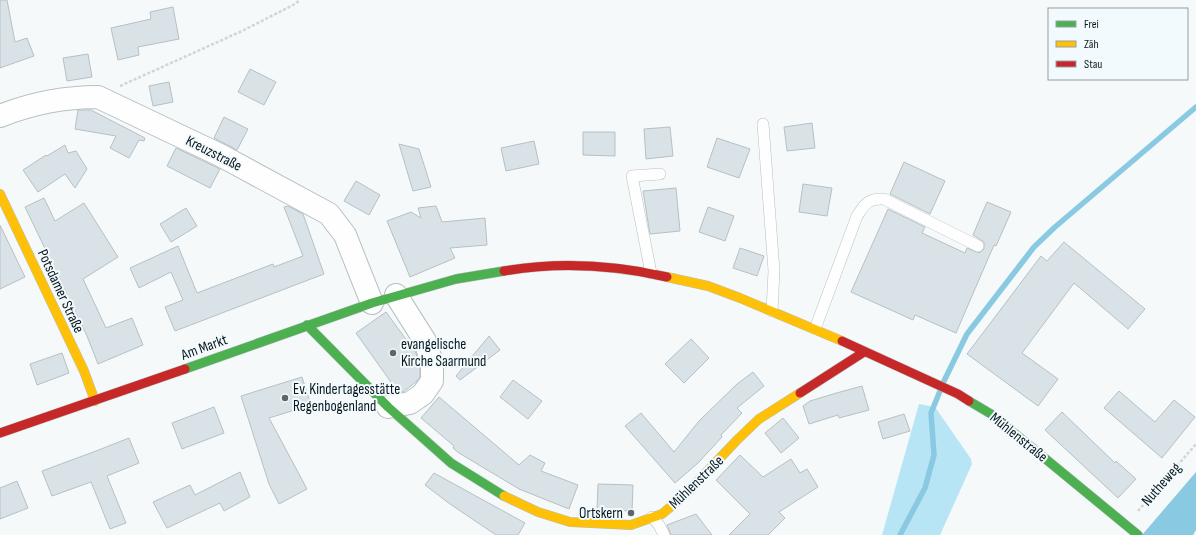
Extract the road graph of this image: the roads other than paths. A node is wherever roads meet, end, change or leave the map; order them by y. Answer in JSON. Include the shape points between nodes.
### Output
{"nodes":[{"id":1,"x":0,"y":116,"type":"edge"},
{"id":2,"x":763,"y":124,"type":"dead end"},
{"id":3,"x":660,"y":174,"type":"dead end"},
{"id":4,"x":0,"y":194,"type":"edge"},
{"id":5,"x":978,"y":246,"type":"dead end"},
{"id":6,"x":651,"y":273,"type":"junction"},
{"id":7,"x":417,"y":289,"type":"joint"},
{"id":8,"x":396,"y":295,"type":"junction"},
{"id":9,"x":372,"y":302,"type":"junction"},
{"id":10,"x":772,"y":311,"type":"junction"},
{"id":11,"x":307,"y":325,"type":"junction"},
{"id":12,"x":816,"y":329,"type":"junction"},
{"id":13,"x":864,"y":352,"type":"junction"},
{"id":14,"x":95,"y":401,"type":"junction"},
{"id":15,"x":388,"y":407,"type":"junction"},
{"id":16,"x":0,"y":433,"type":"edge"},
{"id":17,"x":652,"y":517,"type":"junction"},
{"id":18,"x":1132,"y":530,"type":"edge"},
{"id":19,"x":664,"y":535,"type":"edge"}],
"edges":[{"from":1,"to":9,"type":"street","name":"Kreuzstraße","via":[[18,109],[77,97],[98,97],[220,155],[329,214],[345,235]]},
{"from":2,"to":10,"type":"lane","via":[[774,271]]},
{"from":3,"to":6,"type":"lane","via":[[632,176]]},
{"from":4,"to":14,"type":"main road","name":"Potsdamer Straße","via":[[84,371]]},
{"from":5,"to":12,"type":"lane","via":[[884,199],[875,198],[865,204],[857,216]]},
{"from":6,"to":7,"type":"main road","name":"Mühlenstraße","via":[[573,265],[521,268],[456,279]]},
{"from":6,"to":10,"type":"main road","name":"Mühlenstraße","via":[[708,286]]},
{"from":7,"to":8,"type":"main road","name":"Am Markt"},
{"from":8,"to":9,"type":"main road","name":"Am Markt"},
{"from":8,"to":15,"type":"street","via":[[425,341],[432,362],[432,381],[423,394],[410,403]]},
{"from":9,"to":11,"type":"main road","name":"Am Markt"},
{"from":10,"to":12,"type":"main road","name":"Mühlenstraße"},
{"from":11,"to":14,"type":"main road","name":"Am Markt"},
{"from":11,"to":15,"type":"main road","name":"Mühlenstraße"},
{"from":12,"to":13,"type":"main road","name":"Mühlenstraße"},
{"from":13,"to":17,"type":"main road","name":"Mühlenstraße","via":[[759,419],[685,495],[662,514]]},
{"from":13,"to":18,"type":"main road","name":"Mühlenstraße","via":[[958,394],[991,414]]},
{"from":14,"to":16,"type":"main road","name":"Am Markt"},
{"from":15,"to":17,"type":"main road","name":"Mühlenstraße","via":[[450,463],[497,492],[538,512],[570,522],[631,525]]},
{"from":17,"to":19,"type":"lane"}]}
